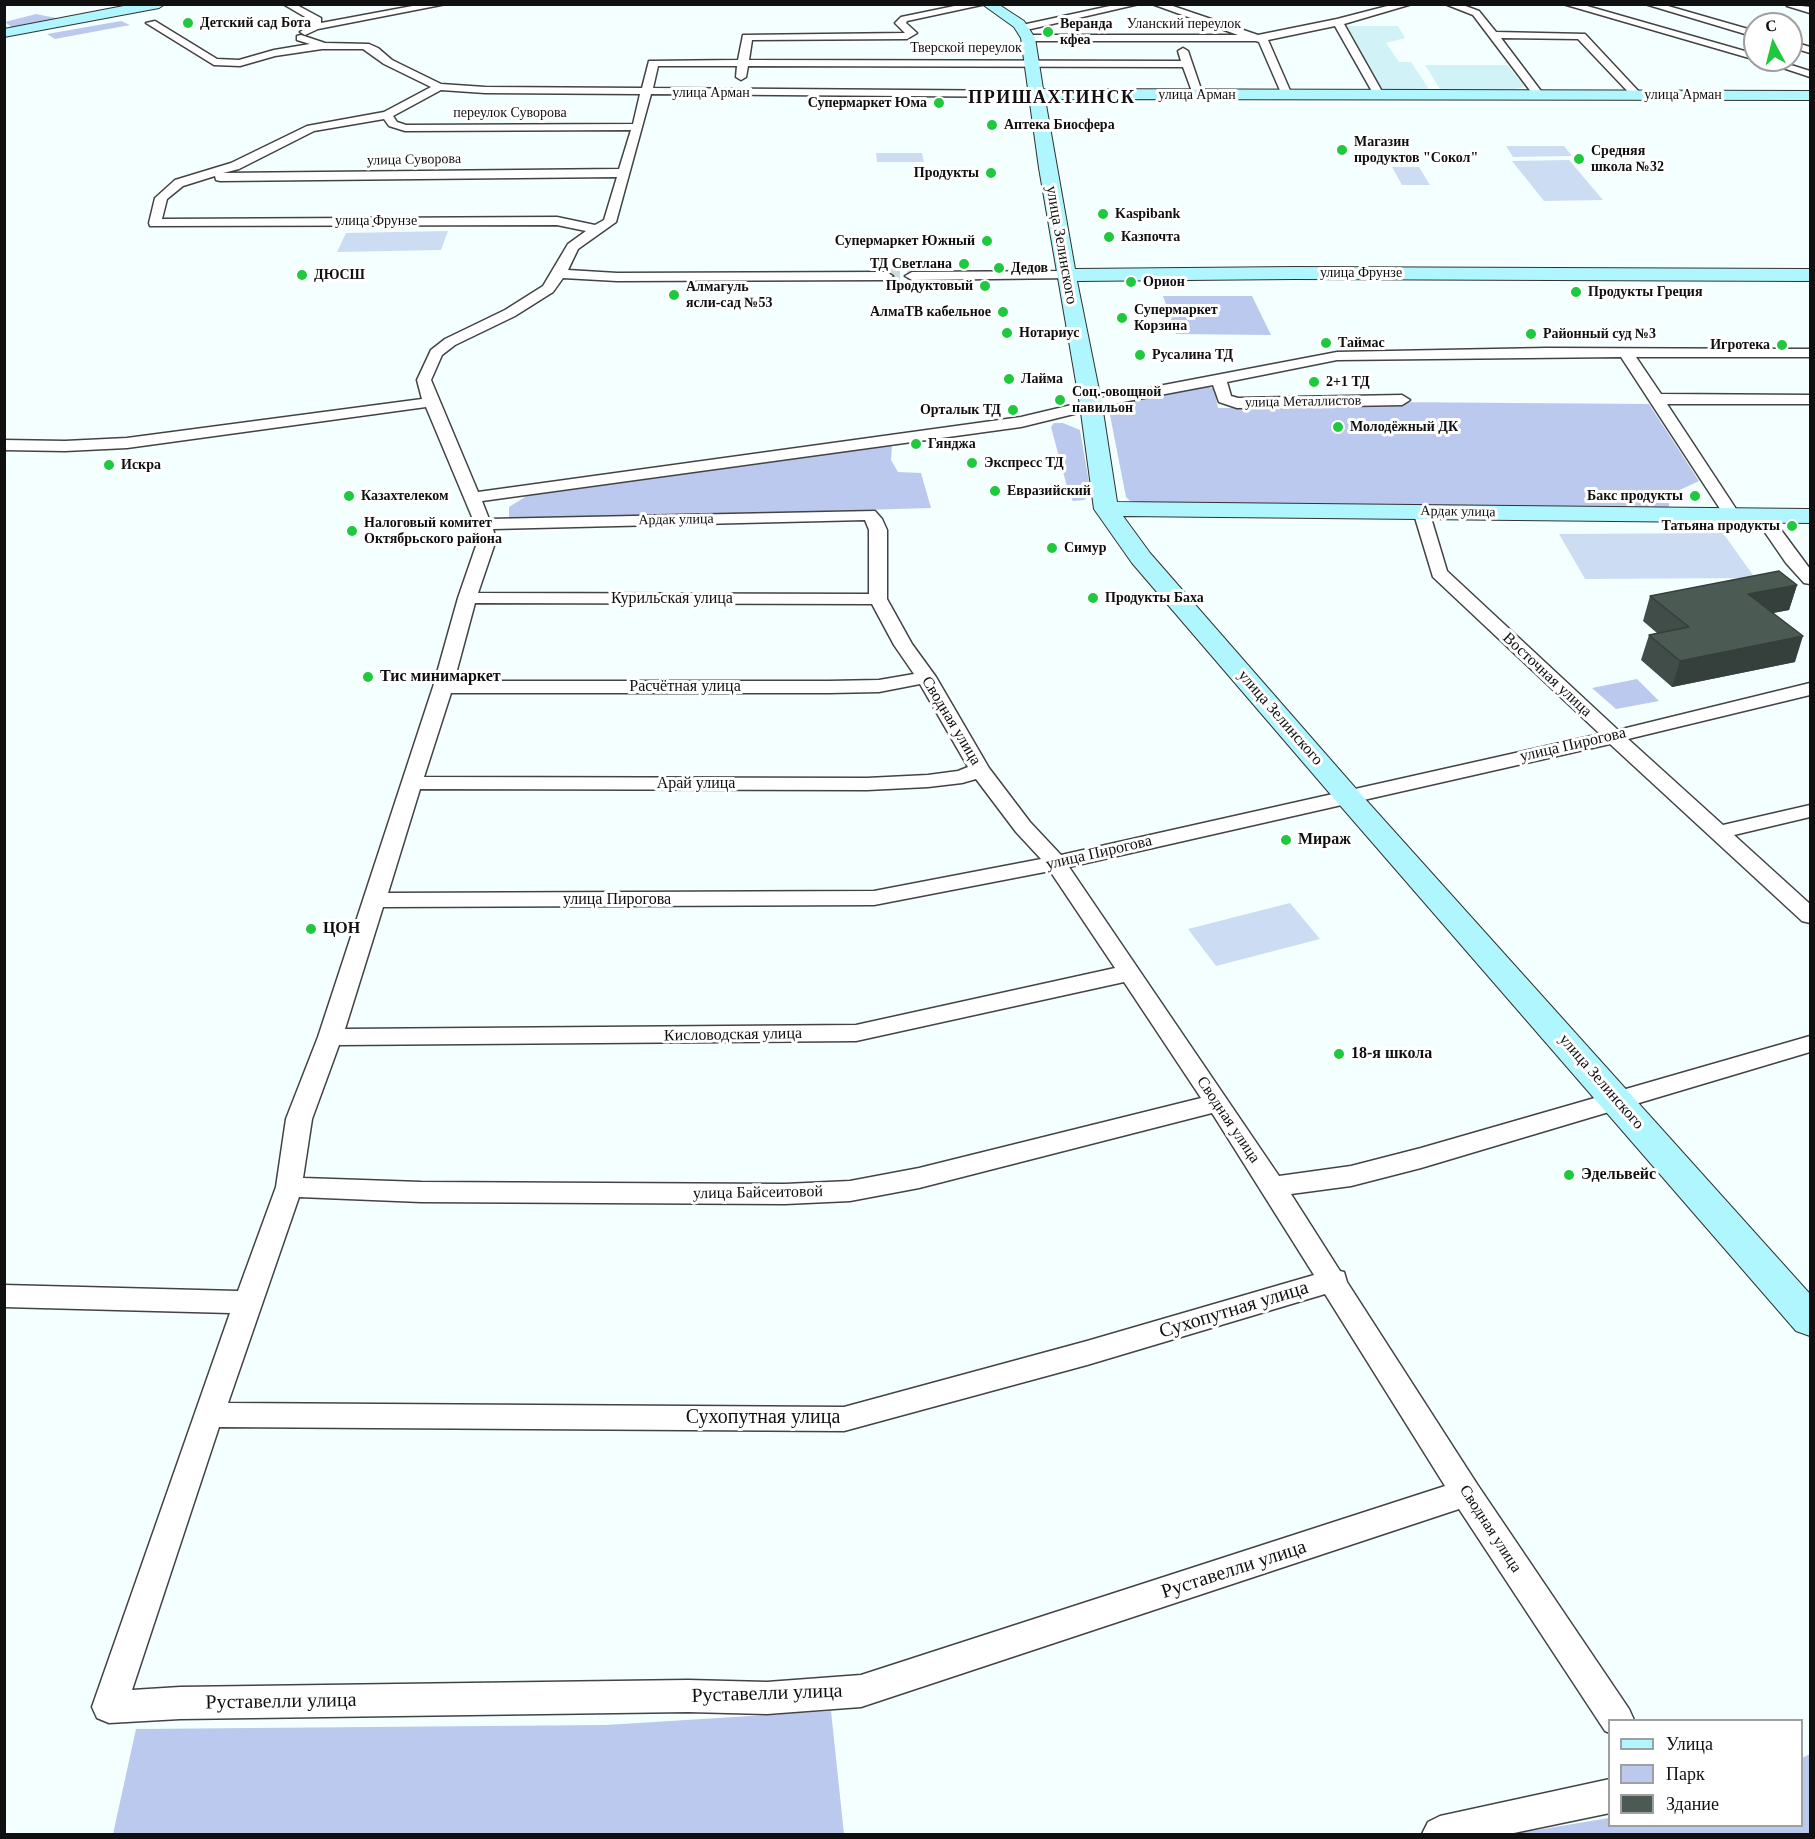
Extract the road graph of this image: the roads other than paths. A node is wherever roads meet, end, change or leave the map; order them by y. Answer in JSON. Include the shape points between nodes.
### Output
{"nodes":[{"id":1,"x":159,"y":4,"type":"edge"},
{"id":2,"x":287,"y":4,"type":"edge"},
{"id":3,"x":442,"y":4,"type":"edge"},
{"id":4,"x":982,"y":4,"type":"edge"},
{"id":5,"x":988,"y":4,"type":"edge"},
{"id":6,"x":1135,"y":4,"type":"edge"},
{"id":7,"x":1156,"y":4,"type":"edge"},
{"id":8,"x":1408,"y":4,"type":"edge"},
{"id":9,"x":1449,"y":4,"type":"edge"},
{"id":10,"x":1567,"y":4,"type":"edge"},
{"id":11,"x":1649,"y":4,"type":"edge"},
{"id":12,"x":1790,"y":4,"type":"edge"},
{"id":13,"x":1348,"y":8,"type":"dead end"},
{"id":14,"x":1810,"y":10,"type":"edge"},
{"id":15,"x":1368,"y":14,"type":"junction"},
{"id":16,"x":1338,"y":22,"type":"junction"},
{"id":17,"x":151,"y":23,"type":"dead end"},
{"id":18,"x":1632,"y":23,"type":"junction"},
{"id":19,"x":315,"y":27,"type":"junction"},
{"id":20,"x":1614,"y":27,"type":"dead end"},
{"id":21,"x":1743,"y":31,"type":"edge"},
{"id":22,"x":4,"y":33,"type":"edge"},
{"id":23,"x":1025,"y":33,"type":"junction"},
{"id":24,"x":1492,"y":35,"type":"junction"},
{"id":25,"x":302,"y":38,"type":"junction"},
{"id":26,"x":1179,"y":38,"type":"junction"},
{"id":27,"x":1261,"y":38,"type":"junction"},
{"id":28,"x":324,"y":45,"type":"junction"},
{"id":29,"x":282,"y":52,"type":"junction"},
{"id":30,"x":1743,"y":54,"type":"edge"},
{"id":31,"x":745,"y":63,"type":"junction"},
{"id":32,"x":1032,"y":63,"type":"junction"},
{"id":33,"x":1186,"y":64,"type":"junction"},
{"id":34,"x":439,"y":87,"type":"junction"},
{"id":35,"x":646,"y":92,"type":"junction"},
{"id":36,"x":737,"y":93,"type":"junction"},
{"id":37,"x":1035,"y":94,"type":"junction"},
{"id":38,"x":1198,"y":95,"type":"junction"},
{"id":39,"x":1287,"y":95,"type":"junction"},
{"id":40,"x":1379,"y":95,"type":"junction"},
{"id":41,"x":1539,"y":95,"type":"junction"},
{"id":42,"x":1637,"y":95,"type":"junction"},
{"id":43,"x":1810,"y":95,"type":"edge"},
{"id":44,"x":387,"y":115,"type":"junction"},
{"id":45,"x":638,"y":127,"type":"junction"},
{"id":46,"x":625,"y":173,"type":"junction"},
{"id":47,"x":204,"y":177,"type":"junction"},
{"id":48,"x":597,"y":229,"type":"junction"},
{"id":49,"x":559,"y":274,"type":"junction"},
{"id":50,"x":1066,"y":275,"type":"junction"},
{"id":51,"x":1810,"y":275,"type":"edge"},
{"id":52,"x":886,"y":276,"type":"tunnel mouth"},
{"id":53,"x":912,"y":276,"type":"tunnel mouth"},
{"id":54,"x":1626,"y":352,"type":"junction"},
{"id":55,"x":1810,"y":354,"type":"edge"},
{"id":56,"x":1219,"y":379,"type":"junction"},
{"id":57,"x":1658,"y":399,"type":"junction"},
{"id":58,"x":1810,"y":399,"type":"edge"},
{"id":59,"x":1402,"y":400,"type":"dead end"},
{"id":60,"x":431,"y":402,"type":"junction"},
{"id":61,"x":1091,"y":405,"type":"junction"},
{"id":62,"x":4,"y":445,"type":"edge"},
{"id":63,"x":471,"y":498,"type":"junction"},
{"id":64,"x":1106,"y":509,"type":"junction"},
{"id":65,"x":1421,"y":511,"type":"junction"},
{"id":66,"x":869,"y":515,"type":"joint"},
{"id":67,"x":1732,"y":515,"type":"junction"},
{"id":68,"x":1761,"y":515,"type":"junction"},
{"id":69,"x":1810,"y":516,"type":"edge"},
{"id":70,"x":483,"y":524,"type":"junction"},
{"id":71,"x":1810,"y":579,"type":"edge"},
{"id":72,"x":467,"y":598,"type":"junction"},
{"id":73,"x":878,"y":599,"type":"junction"},
{"id":74,"x":926,"y":677,"type":"junction"},
{"id":75,"x":443,"y":687,"type":"junction"},
{"id":76,"x":1810,"y":689,"type":"edge"},
{"id":77,"x":1614,"y":737,"type":"junction"},
{"id":78,"x":980,"y":770,"type":"junction"},
{"id":79,"x":411,"y":783,"type":"junction"},
{"id":80,"x":1348,"y":797,"type":"junction"},
{"id":81,"x":1810,"y":811,"type":"edge"},
{"id":82,"x":1720,"y":832,"type":"junction"},
{"id":83,"x":1056,"y":863,"type":"junction"},
{"id":84,"x":373,"y":900,"type":"junction"},
{"id":85,"x":1810,"y":916,"type":"edge"},
{"id":86,"x":1130,"y":973,"type":"junction"},
{"id":87,"x":330,"y":1037,"type":"junction"},
{"id":88,"x":1810,"y":1044,"type":"edge"},
{"id":89,"x":1618,"y":1102,"type":"junction"},
{"id":90,"x":1217,"y":1103,"type":"junction"},
{"id":91,"x":289,"y":1188,"type":"junction"},
{"id":92,"x":1274,"y":1188,"type":"junction"},
{"id":93,"x":1334,"y":1280,"type":"junction"},
{"id":94,"x":4,"y":1296,"type":"edge"},
{"id":95,"x":248,"y":1302,"type":"junction"},
{"id":96,"x":1810,"y":1320,"type":"edge"},
{"id":97,"x":210,"y":1415,"type":"junction"},
{"id":98,"x":1466,"y":1493,"type":"junction"},
{"id":99,"x":1616,"y":1719,"type":"edge"},
{"id":100,"x":1608,"y":1796,"type":"edge"},
{"id":101,"x":1440,"y":1834,"type":"edge"}],
"edges":[{"from":1,"to":22,"type":"main road"},
{"from":2,"to":19,"type":"street","via":[[317,20]]},
{"from":3,"to":19,"type":"street"},
{"from":4,"to":31,"type":"street","name":"Тверской переулок","via":[[904,19],[900,23],[912,33],[907,36],[747,37]]},
{"from":5,"to":23,"type":"main road","via":[[1014,20]]},
{"from":6,"to":23,"type":"street"},
{"from":7,"to":27,"type":"street"},
{"from":8,"to":15,"type":"street","name":"Уланский переулок"},
{"from":9,"to":24,"type":"street","via":[[1476,13]]},
{"from":10,"to":18,"type":"street"},
{"from":11,"to":21,"type":"street"},
{"from":12,"to":14,"type":"street"},
{"from":13,"to":15,"type":"street"},
{"from":15,"to":16,"type":"street","name":"Уланский переулок"},
{"from":16,"to":27,"type":"street","name":"Уланский переулок"},
{"from":16,"to":40,"type":"street"},
{"from":17,"to":29,"type":"street","via":[[214,62],[240,63]]},
{"from":18,"to":20,"type":"street"},
{"from":18,"to":30,"type":"street"},
{"from":19,"to":25,"type":"street"},
{"from":23,"to":26,"type":"street","name":"Уланский переулок"},
{"from":23,"to":32,"type":"main road","name":"улица Зелинского"},
{"from":24,"to":41,"type":"street"},
{"from":24,"to":42,"type":"street","via":[[1587,34]]},
{"from":25,"to":28,"type":"street"},
{"from":25,"to":29,"type":"street"},
{"from":26,"to":27,"type":"street","name":"Уланский переулок"},
{"from":26,"to":33,"type":"street"},
{"from":27,"to":39,"type":"street"},
{"from":28,"to":29,"type":"street"},
{"from":28,"to":34,"type":"street","via":[[365,46]]},
{"from":31,"to":32,"type":"street","name":"Тверской переулок"},
{"from":31,"to":35,"type":"street","name":"Тверской переулок","via":[[652,63]]},
{"from":31,"to":36,"type":"street","name":"Тверской переулок"},
{"from":32,"to":33,"type":"street","name":"Тверской переулок"},
{"from":32,"to":37,"type":"main road","name":"улица Зелинского"},
{"from":33,"to":38,"type":"street"},
{"from":34,"to":35,"type":"street","name":"улица Арман"},
{"from":34,"to":44,"type":"street"},
{"from":35,"to":36,"type":"street","name":"улица Арман"},
{"from":35,"to":45,"type":"street"},
{"from":36,"to":37,"type":"street","name":"улица Арман"},
{"from":37,"to":38,"type":"main road","name":"улица Арман"},
{"from":37,"to":50,"type":"main road","name":"улица Зелинского"},
{"from":38,"to":39,"type":"main road","name":"улица Арман"},
{"from":39,"to":40,"type":"main road","name":"улица Арман"},
{"from":40,"to":41,"type":"main road","name":"улица Арман"},
{"from":41,"to":42,"type":"main road","name":"улица Арман"},
{"from":42,"to":43,"type":"main road","name":"улица Арман"},
{"from":44,"to":45,"type":"street","name":"переулок Суворова","via":[[393,124],[405,128]]},
{"from":44,"to":47,"type":"street","via":[[311,128]]},
{"from":45,"to":46,"type":"street"},
{"from":46,"to":47,"type":"street","name":"улица Суворова"},
{"from":46,"to":48,"type":"street","via":[[610,222]]},
{"from":47,"to":48,"type":"street","name":"улица Фрунзе","via":[[179,183],[161,198],[155,223],[557,220]]},
{"from":48,"to":49,"type":"street","via":[[573,247]]},
{"from":49,"to":52,"type":"street"},
{"from":49,"to":60,"type":"street","via":[[548,289],[436,353],[424,380]]},
{"from":50,"to":51,"type":"main road","name":"улица Фрунзе"},
{"from":50,"to":53,"type":"street","name":"улица Фрунзе"},
{"from":50,"to":61,"type":"main road","name":"улица Зелинского"},
{"from":54,"to":55,"type":"street"},
{"from":54,"to":56,"type":"street","via":[[1337,356]]},
{"from":54,"to":57,"type":"street"},
{"from":56,"to":59,"type":"street","name":"улица Металлистов","via":[[1224,399],[1237,403]]},
{"from":56,"to":61,"type":"street"},
{"from":57,"to":58,"type":"street"},
{"from":57,"to":67,"type":"street"},
{"from":60,"to":62,"type":"street","via":[[127,442]]},
{"from":60,"to":63,"type":"street"},
{"from":61,"to":63,"type":"street","via":[[1021,422]]},
{"from":61,"to":64,"type":"main road","name":"улица Зелинского"},
{"from":63,"to":70,"type":"street"},
{"from":64,"to":65,"type":"main road","name":"Ардак улица"},
{"from":64,"to":80,"type":"main road","name":"улица Зелинского","via":[[1141,558]]},
{"from":65,"to":67,"type":"main road","name":"Ардак улица"},
{"from":65,"to":77,"type":"street","name":"Восточная улица","via":[[1439,573]]},
{"from":66,"to":70,"type":"street","name":"Ардак улица"},
{"from":66,"to":73,"type":"street","name":"Сводная улица","via":[[878,530]]},
{"from":67,"to":68,"type":"main road","name":"Ардак улица"},
{"from":68,"to":69,"type":"main road","name":"Ардак улица"},
{"from":68,"to":71,"type":"street"},
{"from":70,"to":72,"type":"street","via":[[487,540]]},
{"from":72,"to":73,"type":"street","name":"Курильская улица"},
{"from":72,"to":75,"type":"street"},
{"from":73,"to":74,"type":"street","name":"Сводная улица"},
{"from":74,"to":75,"type":"street","name":"Расчётная улица","via":[[879,686]]},
{"from":74,"to":78,"type":"street","name":"Сводная улица"},
{"from":75,"to":79,"type":"street"},
{"from":76,"to":77,"type":"street","name":"улица Пирогова"},
{"from":77,"to":80,"type":"street","name":"улица Пирогова"},
{"from":77,"to":82,"type":"street","name":"Восточная улица"},
{"from":78,"to":79,"type":"street","name":"Арай улица","via":[[950,778],[867,784]]},
{"from":78,"to":83,"type":"street","name":"Сводная улица"},
{"from":79,"to":84,"type":"street"},
{"from":80,"to":83,"type":"street","name":"улица Пирогова"},
{"from":80,"to":89,"type":"main road","name":"улица Зелинского"},
{"from":81,"to":82,"type":"street"},
{"from":82,"to":85,"type":"street","name":"Восточная улица"},
{"from":83,"to":84,"type":"street","name":"улица Пирогова","via":[[874,898]]},
{"from":83,"to":86,"type":"street","name":"Сводная улица"},
{"from":84,"to":87,"type":"street"},
{"from":86,"to":87,"type":"street","name":"Кисловодская улица","via":[[856,1033]]},
{"from":86,"to":90,"type":"street","name":"Сводная улица"},
{"from":87,"to":91,"type":"street","via":[[299,1119]]},
{"from":88,"to":89,"type":"street"},
{"from":89,"to":92,"type":"street","via":[[1351,1176]]},
{"from":89,"to":96,"type":"main road","name":"улица Зелинского"},
{"from":90,"to":91,"type":"street","name":"улица Байсеитовой","via":[[919,1178],[850,1191],[644,1194]]},
{"from":90,"to":92,"type":"street","name":"Сводная улица"},
{"from":91,"to":95,"type":"street"},
{"from":92,"to":93,"type":"street","name":"Сводная улица"},
{"from":93,"to":97,"type":"street","name":"Сухопутная улица","via":[[844,1419]]},
{"from":93,"to":98,"type":"street","name":"Сводная улица"},
{"from":94,"to":95,"type":"street"},
{"from":95,"to":97,"type":"street"},
{"from":97,"to":98,"type":"street","name":"Руставелли улица","via":[[109,1707],[676,1696],[767,1698],[861,1691]]},
{"from":98,"to":99,"type":"street","name":"Сводная улица"},
{"from":100,"to":101,"type":"street"}]}
